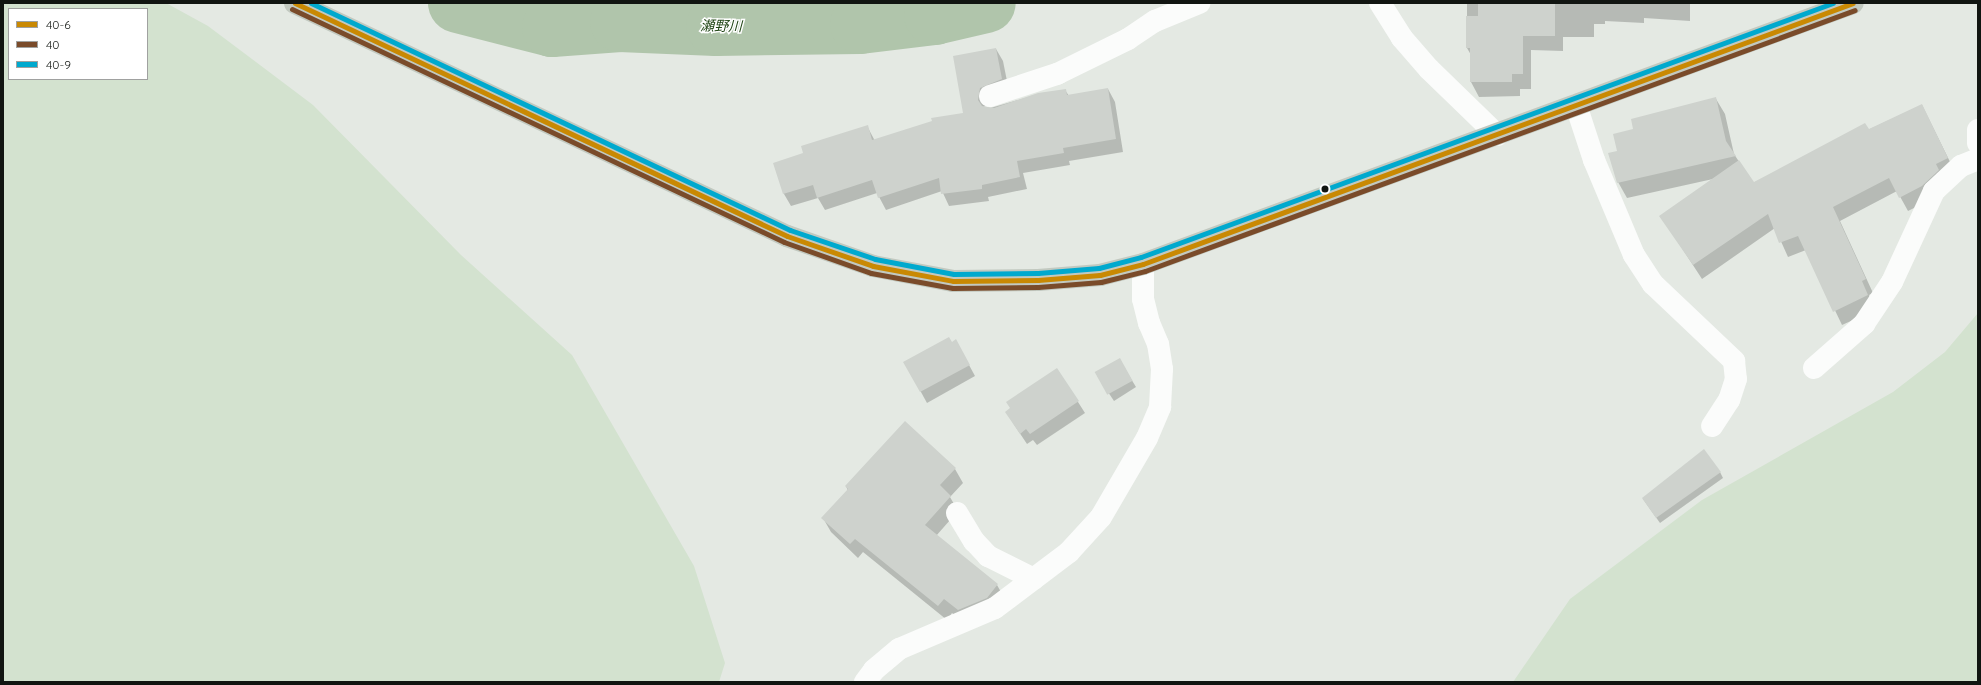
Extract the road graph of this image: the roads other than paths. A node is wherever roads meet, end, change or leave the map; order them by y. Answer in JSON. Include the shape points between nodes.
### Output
{"nodes":[{"id":1,"x":294,"y":3,"type":"edge"},
{"id":2,"x":1199,"y":3,"type":"edge"},
{"id":3,"x":1380,"y":3,"type":"edge"},
{"id":4,"x":1853,"y":3,"type":"edge"},
{"id":5,"x":990,"y":96,"type":"dead end"},
{"id":6,"x":1576,"y":105,"type":"junction"},
{"id":7,"x":1978,"y":130,"type":"edge"},
{"id":8,"x":1497,"y":135,"type":"junction"},
{"id":9,"x":1978,"y":143,"type":"edge"},
{"id":10,"x":1978,"y":159,"type":"edge"},
{"id":11,"x":1143,"y":264,"type":"junction"},
{"id":12,"x":1814,"y":368,"type":"dead end"},
{"id":13,"x":1712,"y":426,"type":"dead end"},
{"id":14,"x":958,"y":513,"type":"dead end"},
{"id":15,"x":1034,"y":579,"type":"junction"},
{"id":16,"x":865,"y":682,"type":"edge"}],
"edges":[{"from":1,"to":11,"type":"highway","via":[[787,236],[873,266],[953,281],[1100,275]]},
{"from":2,"to":5,"type":"street","via":[[1155,21],[1122,42],[1056,74]]},
{"from":3,"to":8,"type":"street","via":[[1402,38],[1429,69]]},
{"from":4,"to":6,"type":"highway"},
{"from":6,"to":8,"type":"highway"},
{"from":6,"to":13,"type":"street","via":[[1594,160],[1634,255],[1653,284],[1734,360],[1736,379],[1729,400]]},
{"from":7,"to":9,"type":"street"},
{"from":8,"to":11,"type":"highway"},
{"from":10,"to":12,"type":"street","via":[[1961,166],[1934,191],[1892,282],[1868,318]]},
{"from":11,"to":15,"type":"street","via":[[1143,299],[1158,344],[1162,369],[1160,407],[1147,438],[1101,517],[1070,552]]},
{"from":14,"to":15,"type":"street","via":[[974,541],[988,556]]},
{"from":15,"to":16,"type":"street","via":[[995,608],[899,649],[874,670]]}]}
